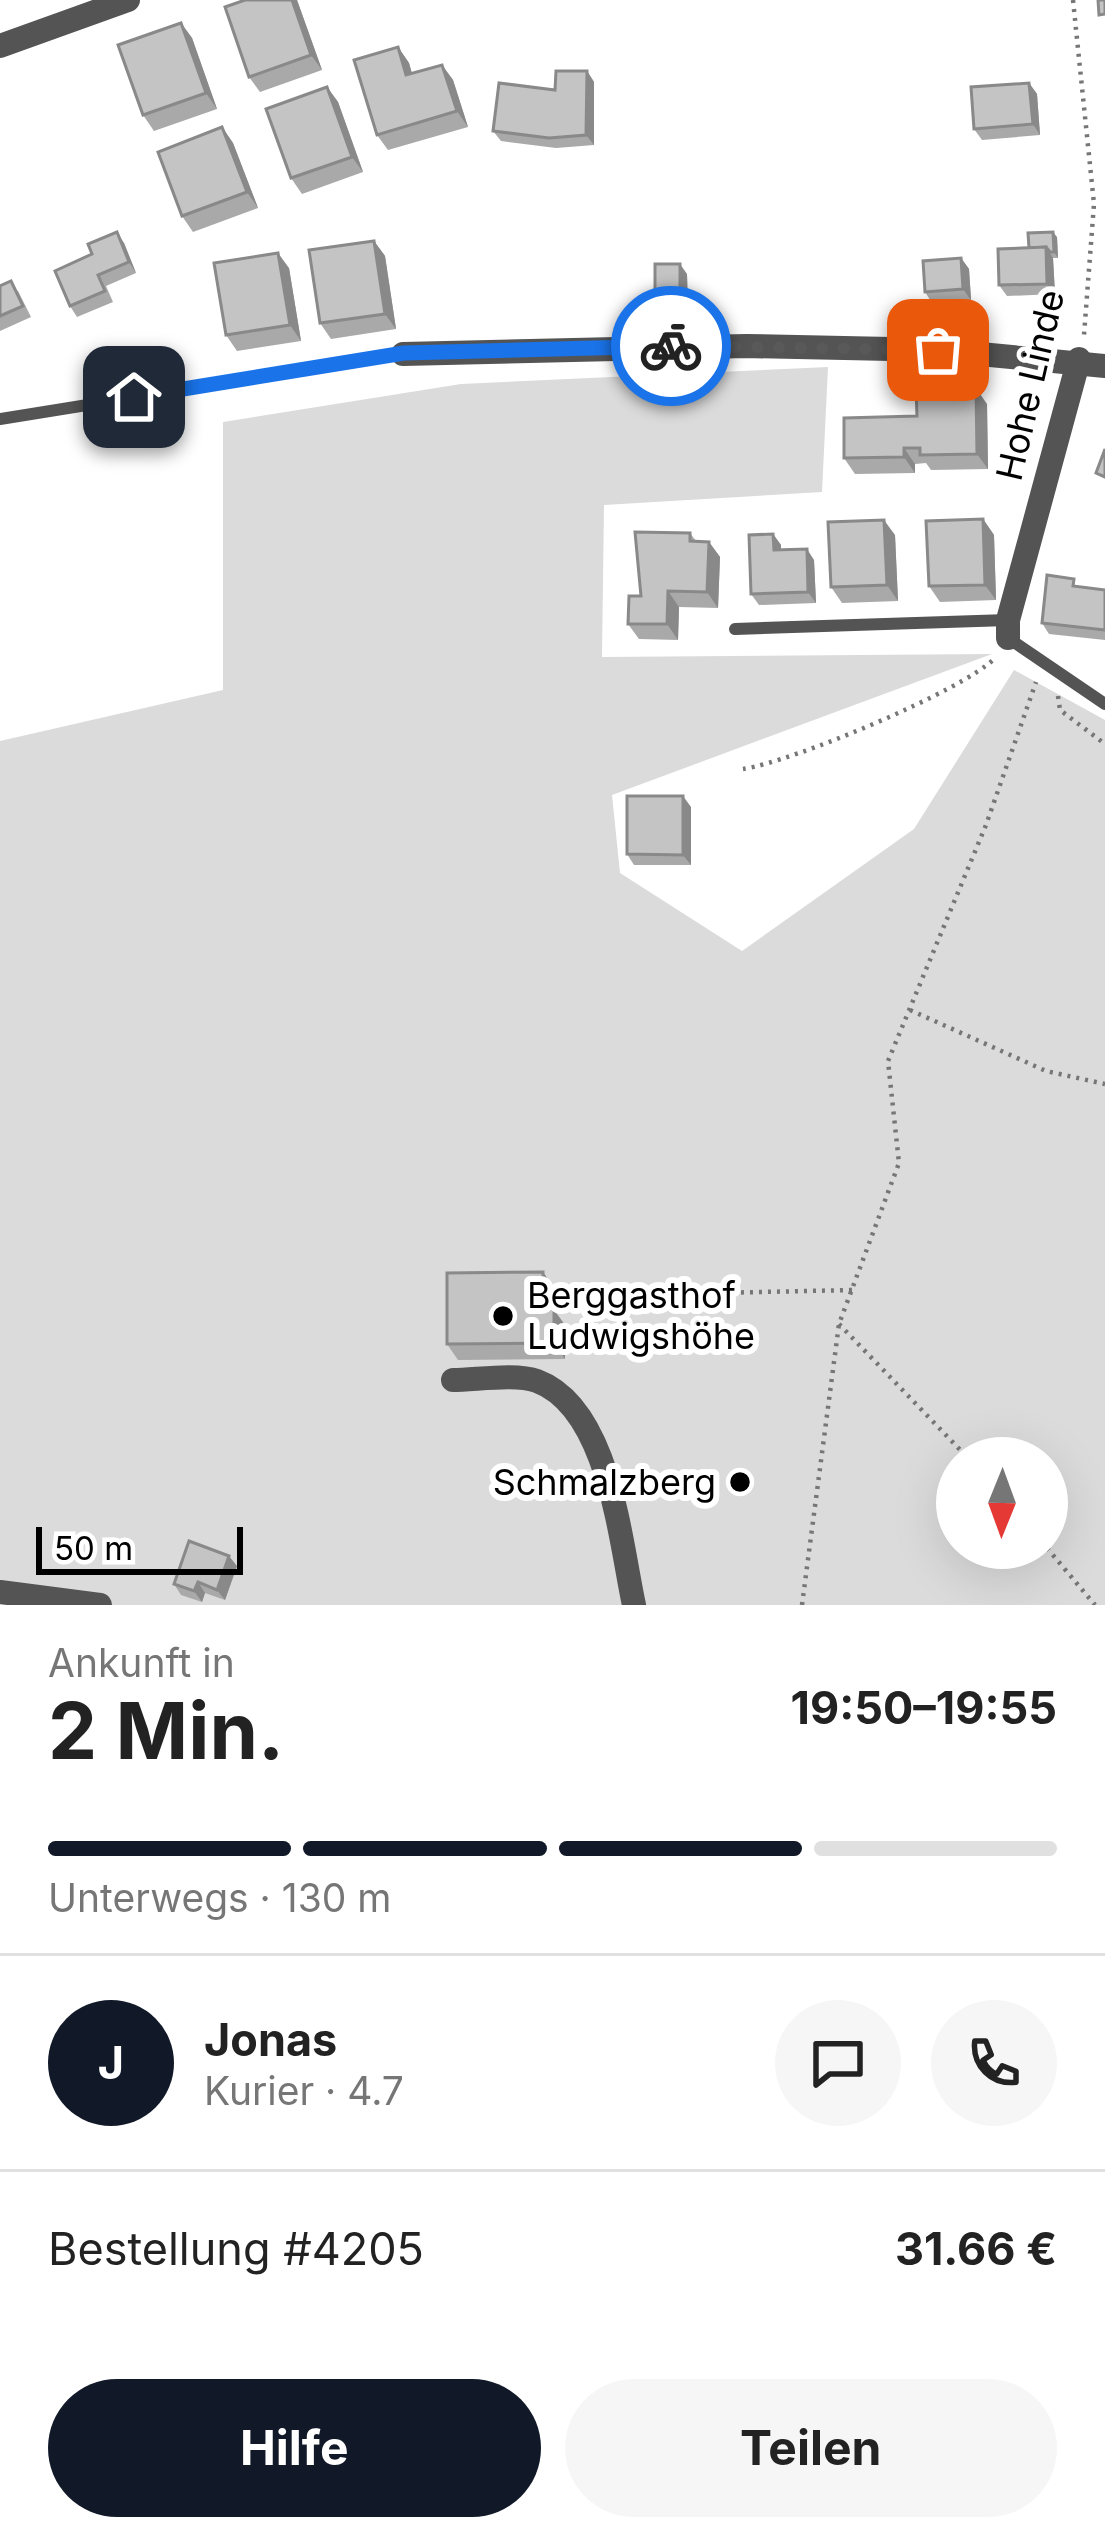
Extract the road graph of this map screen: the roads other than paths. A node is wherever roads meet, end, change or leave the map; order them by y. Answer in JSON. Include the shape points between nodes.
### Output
{"nodes":[{"id":1,"x":128,"y":0,"type":"edge"},
{"id":2,"x":0,"y":46,"type":"edge"},
{"id":3,"x":404,"y":353,"type":"joint"},
{"id":4,"x":1079,"y":359,"type":"junction"},
{"id":5,"x":1105,"y":365,"type":"edge"},
{"id":6,"x":0,"y":419,"type":"edge"},
{"id":7,"x":735,"y":628,"type":"dead end"},
{"id":8,"x":1008,"y":629,"type":"junction"},
{"id":9,"x":1105,"y":704,"type":"edge"},
{"id":10,"x":453,"y":1380,"type":"dead end"},
{"id":11,"x":0,"y":1592,"type":"edge"},
{"id":12,"x":100,"y":1605,"type":"edge"},
{"id":13,"x":634,"y":1605,"type":"edge"}],
"edges":[{"from":1,"to":2,"type":"street"},
{"from":3,"to":4,"type":"street","via":[[746,346]]},
{"from":3,"to":6,"type":"lane"},
{"from":4,"to":5,"type":"street"},
{"from":4,"to":8,"type":"street","name":"Hohe Linde"},
{"from":7,"to":8,"type":"lane"},
{"from":8,"to":9,"type":"lane"},
{"from":10,"to":13,"type":"street","via":[[536,1381],[571,1407],[599,1448]]},
{"from":11,"to":12,"type":"street"}]}
